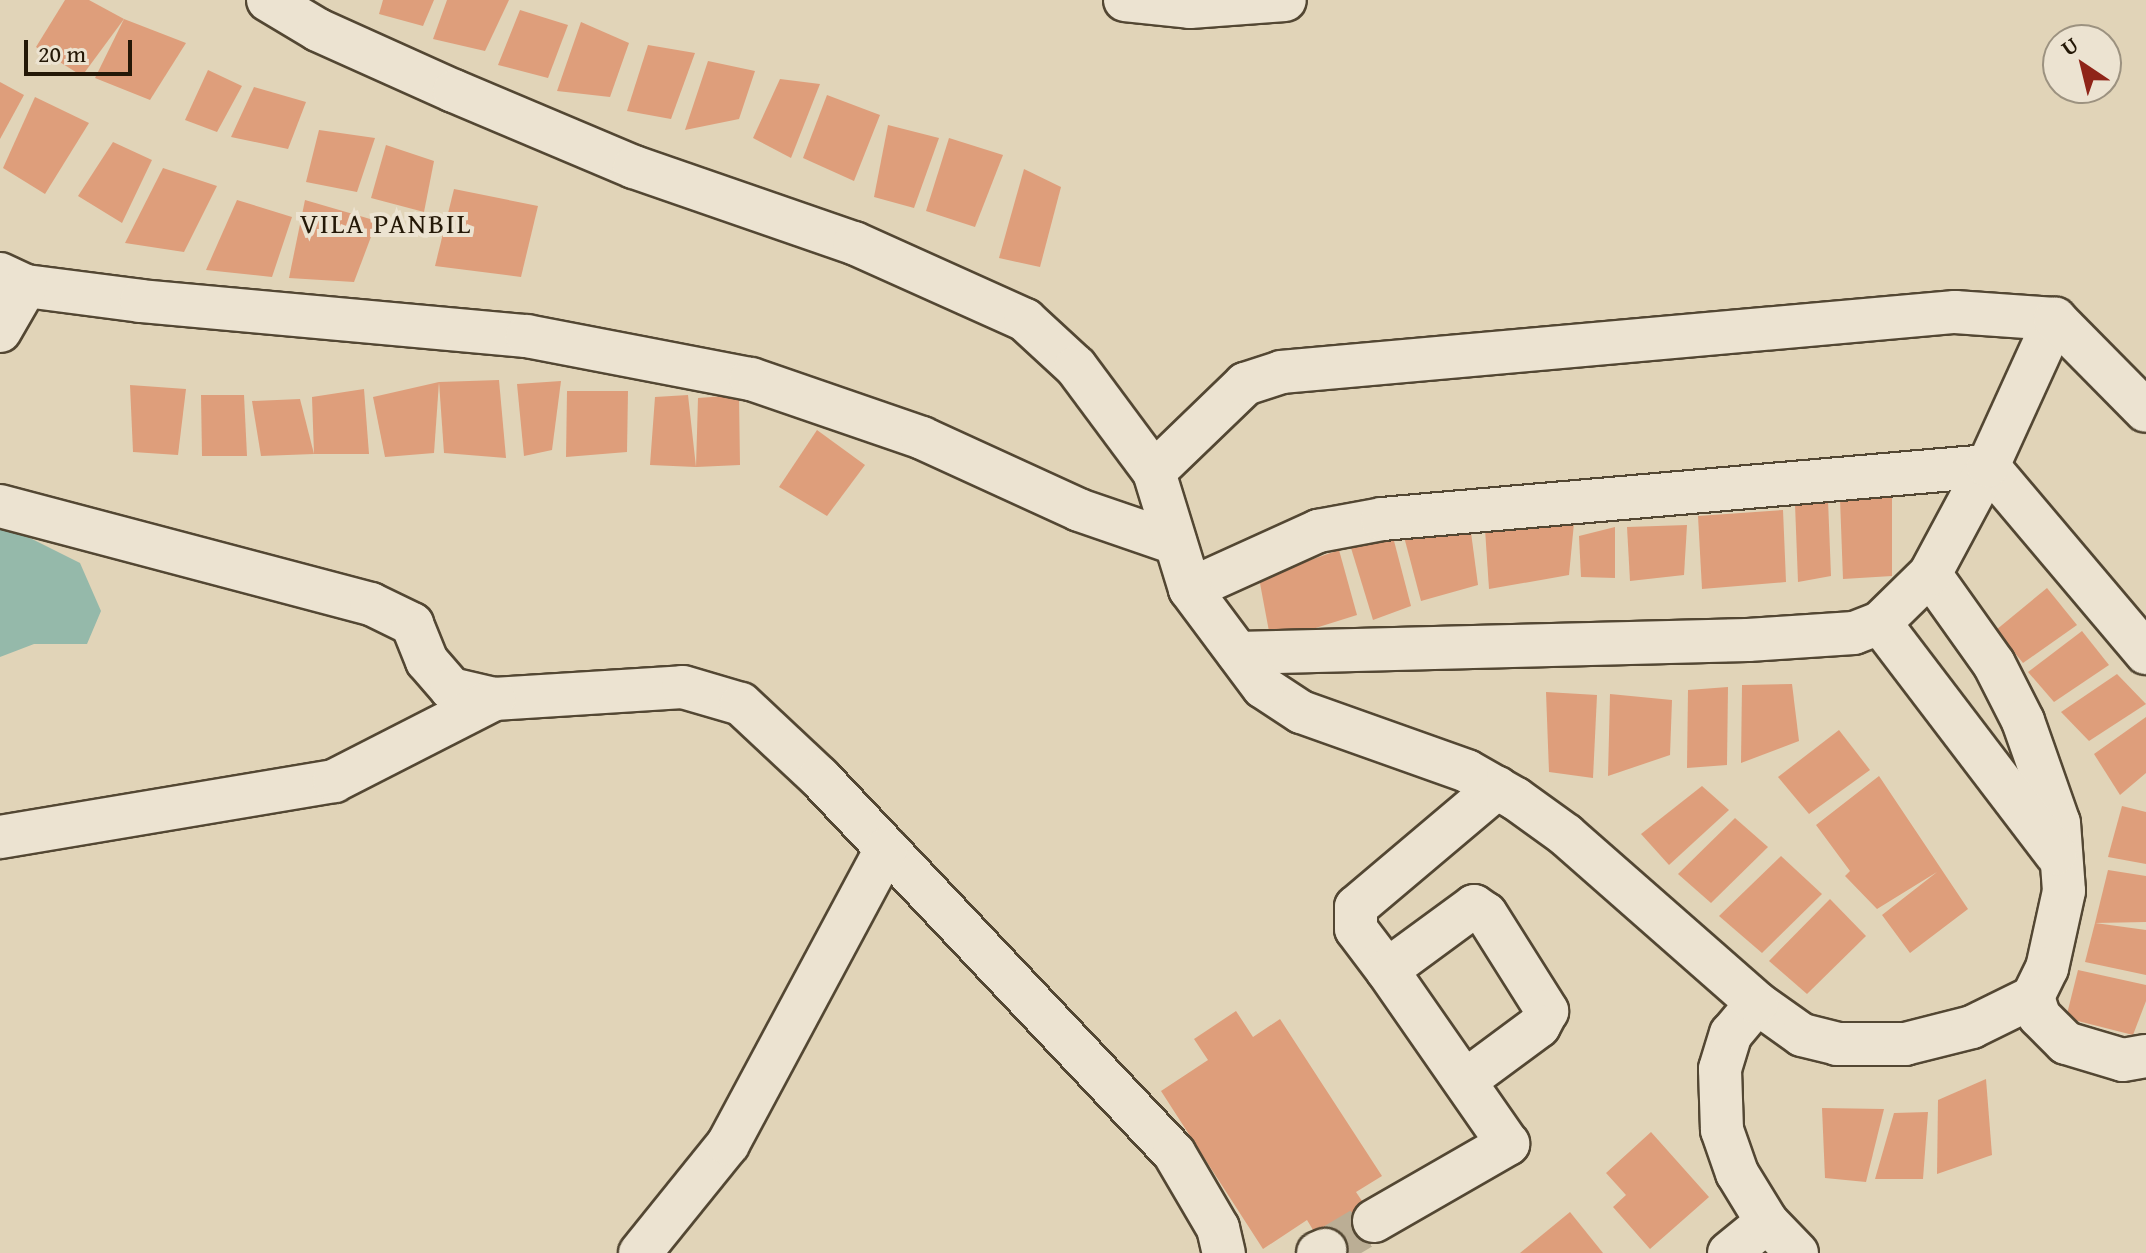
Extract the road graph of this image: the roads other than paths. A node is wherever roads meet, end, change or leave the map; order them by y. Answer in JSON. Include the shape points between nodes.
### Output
{"nodes":[{"id":1,"x":268,"y":0,"type":"edge"},
{"id":2,"x":1125,"y":0,"type":"edge"},
{"id":3,"x":1285,"y":0,"type":"edge"},
{"id":4,"x":13,"y":280,"type":"edge"},
{"id":5,"x":2055,"y":319,"type":"junction"},
{"id":6,"x":0,"y":331,"type":"edge"},
{"id":7,"x":2146,"y":411,"type":"edge"},
{"id":8,"x":1988,"y":466,"type":"junction"},
{"id":9,"x":1154,"y":472,"type":"junction"},
{"id":10,"x":0,"y":506,"type":"edge"},
{"id":11,"x":1175,"y":543,"type":"junction"},
{"id":12,"x":1930,"y":574,"type":"junction"},
{"id":13,"x":1190,"y":589,"type":"junction"},
{"id":14,"x":1880,"y":623,"type":"junction"},
{"id":15,"x":1238,"y":653,"type":"junction"},
{"id":16,"x":2146,"y":653,"type":"edge"},
{"id":17,"x":494,"y":699,"type":"junction"},
{"id":18,"x":1497,"y":788,"type":"junction"},
{"id":19,"x":0,"y":837,"type":"edge"},
{"id":20,"x":886,"y":849,"type":"junction"},
{"id":21,"x":2062,"y":863,"type":"junction"},
{"id":22,"x":1387,"y":970,"type":"junction"},
{"id":23,"x":2033,"y":997,"type":"junction"},
{"id":24,"x":1757,"y":1003,"type":"junction"},
{"id":25,"x":2146,"y":1056,"type":"edge"},
{"id":26,"x":1466,"y":1080,"type":"junction"},
{"id":27,"x":1374,"y":1221,"type":"tunnel mouth"},
{"id":28,"x":1767,"y":1222,"type":"junction"},
{"id":29,"x":640,"y":1253,"type":"edge"},
{"id":30,"x":1224,"y":1253,"type":"edge"},
{"id":31,"x":1729,"y":1253,"type":"edge"},
{"id":32,"x":1797,"y":1253,"type":"edge"}],
"edges":[{"from":1,"to":9,"type":"street","via":[[318,30],[454,91],[634,167],[854,243],[1025,320],[1076,367]]},
{"from":2,"to":3,"type":"street","via":[[1190,7]]},
{"from":4,"to":6,"type":"street"},
{"from":4,"to":11,"type":"street","via":[[527,336],[751,379],[922,438],[1079,510]]},
{"from":5,"to":7,"type":"street"},
{"from":5,"to":8,"type":"street"},
{"from":5,"to":9,"type":"street","via":[[1955,312],[1281,372],[1245,384]]},
{"from":8,"to":12,"type":"street"},
{"from":8,"to":13,"type":"street","via":[[1382,519],[1318,531]]},
{"from":8,"to":16,"type":"street"},
{"from":9,"to":11,"type":"street"},
{"from":10,"to":17,"type":"street","via":[[371,604],[412,624],[427,661],[451,689]]},
{"from":11,"to":13,"type":"street"},
{"from":12,"to":14,"type":"street"},
{"from":12,"to":21,"type":"street","via":[[1994,664],[2023,721],[2059,823]]},
{"from":13,"to":15,"type":"street"},
{"from":14,"to":15,"type":"street","via":[[1854,633],[1748,640]]},
{"from":14,"to":21,"type":"street"},
{"from":15,"to":18,"type":"street","via":[[1263,687],[1301,712],[1467,771]]},
{"from":17,"to":19,"type":"street","via":[[334,781]]},
{"from":17,"to":20,"type":"street","via":[[683,687],[741,704]]},
{"from":18,"to":22,"type":"street","via":[[1356,907],[1356,929]]},
{"from":18,"to":24,"type":"street","via":[[1566,835]]},
{"from":20,"to":29,"type":"street","via":[[728,1144]]},
{"from":20,"to":30,"type":"street","via":[[1174,1153],[1218,1228]]},
{"from":21,"to":23,"type":"street","via":[[2061,912],[2047,968]]},
{"from":22,"to":26,"type":"street"},
{"from":22,"to":26,"type":"street","via":[[1464,909],[1474,906],[1486,914],[1547,1011],[1539,1026]]},
{"from":23,"to":24,"type":"street","via":[[1972,1027],[1905,1044],[1837,1044],[1802,1035]]},
{"from":23,"to":25,"type":"street","via":[[2045,1026],[2066,1043],[2123,1060]]},
{"from":24,"to":28,"type":"street","via":[[1731,1034],[1720,1069],[1722,1130],[1737,1173]]},
{"from":26,"to":27,"type":"street","via":[[1508,1144]]},
{"from":28,"to":31,"type":"street"},
{"from":28,"to":32,"type":"street"}]}
